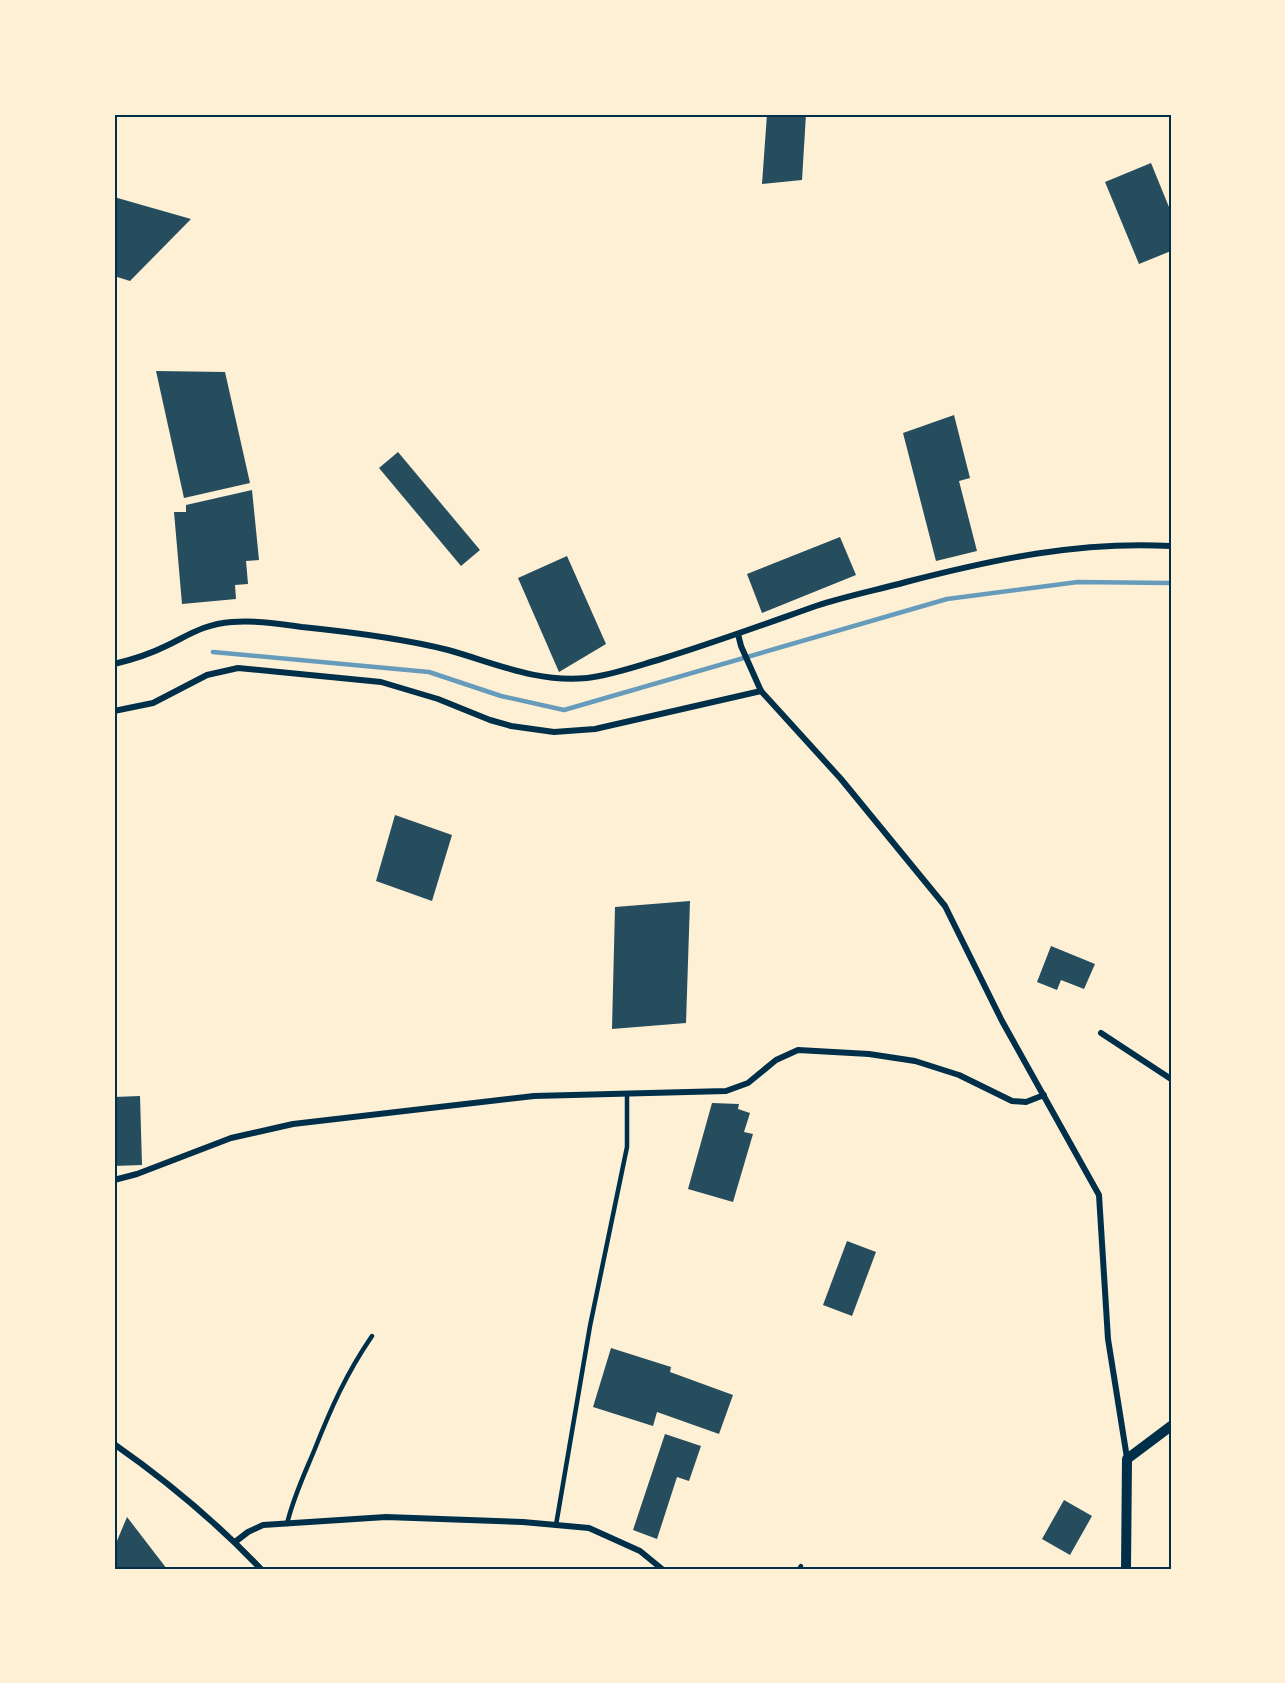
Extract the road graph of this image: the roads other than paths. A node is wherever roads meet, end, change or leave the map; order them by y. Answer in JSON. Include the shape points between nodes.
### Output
{"nodes":[{"id":1,"x":1171,"y":546,"type":"edge"},
{"id":2,"x":738,"y":634,"type":"junction"},
{"id":3,"x":114,"y":664,"type":"edge"},
{"id":4,"x":761,"y":691,"type":"junction"},
{"id":5,"x":114,"y":711,"type":"edge"},
{"id":6,"x":1101,"y":1033,"type":"dead end"},
{"id":7,"x":1171,"y":1079,"type":"edge"},
{"id":8,"x":627,"y":1094,"type":"junction"},
{"id":9,"x":1044,"y":1095,"type":"junction"},
{"id":10,"x":114,"y":1180,"type":"edge"},
{"id":11,"x":372,"y":1335,"type":"dead end"},
{"id":12,"x":1171,"y":1426,"type":"edge"},
{"id":13,"x":114,"y":1444,"type":"edge"},
{"id":14,"x":1127,"y":1459,"type":"junction"},
{"id":15,"x":287,"y":1524,"type":"junction"},
{"id":16,"x":556,"y":1525,"type":"junction"},
{"id":17,"x":235,"y":1542,"type":"junction"},
{"id":18,"x":261,"y":1569,"type":"edge"},
{"id":19,"x":662,"y":1569,"type":"edge"},
{"id":20,"x":1126,"y":1569,"type":"edge"}],
"edges":[{"from":1,"to":2,"type":"street","via":[[1087,547],[1011,556],[820,605]]},
{"from":2,"to":3,"type":"street","via":[[617,672],[585,678],[519,673],[448,650],[394,639],[261,622],[203,627],[167,646]]},
{"from":2,"to":4,"type":"street"},
{"from":4,"to":5,"type":"street","via":[[595,729],[554,732],[501,723],[381,682],[238,668],[207,675],[153,703]]},
{"from":4,"to":9,"type":"street","via":[[841,779],[945,906]]},
{"from":6,"to":7,"type":"street"},
{"from":8,"to":9,"type":"street","via":[[726,1091],[748,1083],[776,1060],[798,1050],[915,1061],[959,1075],[1012,1101],[1026,1102]]},
{"from":8,"to":10,"type":"street","via":[[534,1096],[272,1127]]},
{"from":8,"to":16,"type":"lane","via":[[627,1148],[590,1326]]},
{"from":9,"to":14,"type":"street","via":[[1099,1195],[1108,1339]]},
{"from":11,"to":15,"type":"lane","via":[[333,1402]]},
{"from":12,"to":14,"type":"street"},
{"from":13,"to":17,"type":"street","via":[[159,1475]]},
{"from":14,"to":20,"type":"street"},
{"from":15,"to":16,"type":"street","via":[[386,1517]]},
{"from":15,"to":17,"type":"street","via":[[263,1525]]},
{"from":16,"to":19,"type":"street","via":[[589,1528],[614,1538],[640,1551]]},
{"from":17,"to":18,"type":"street"}]}
